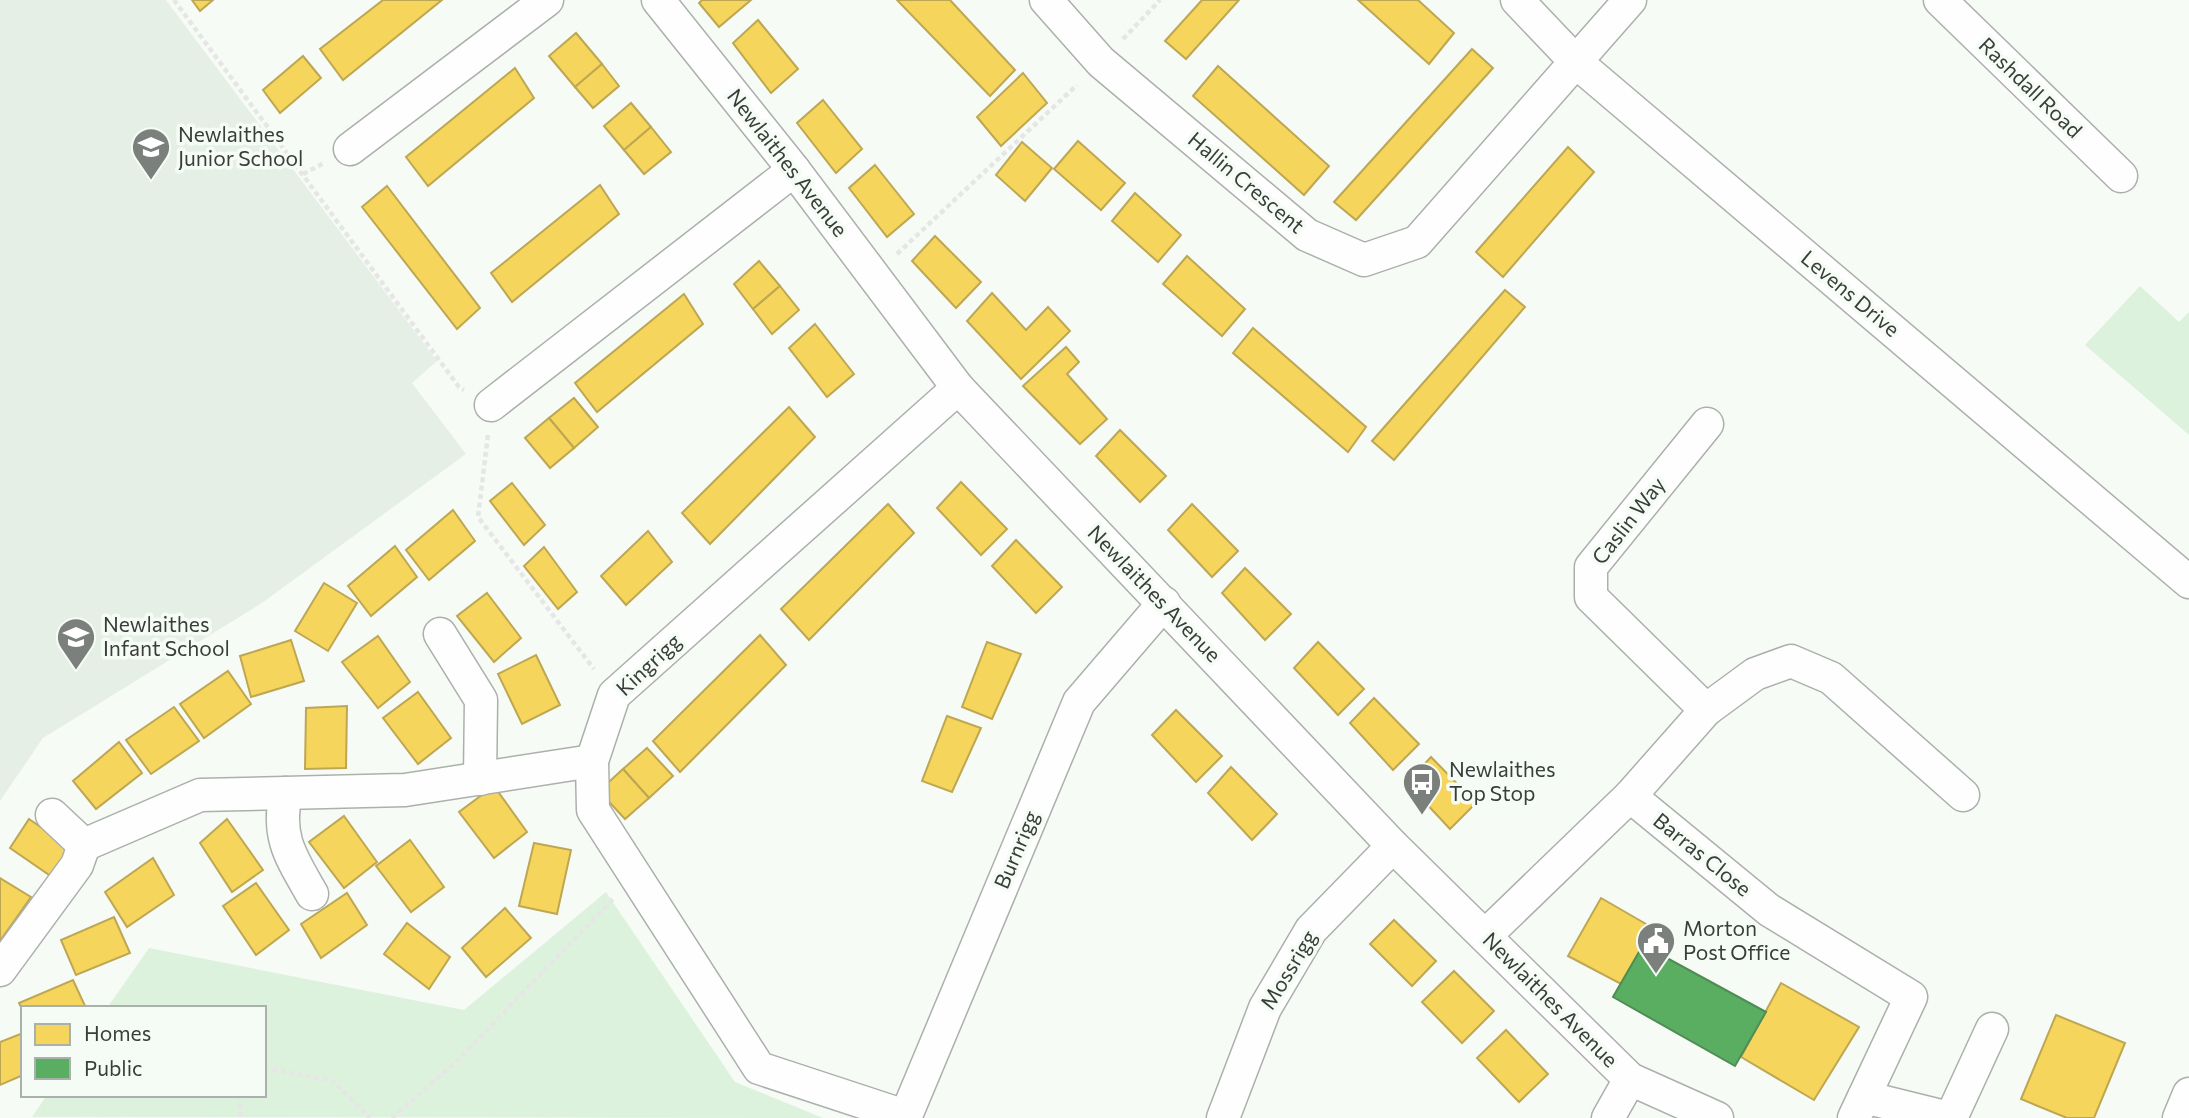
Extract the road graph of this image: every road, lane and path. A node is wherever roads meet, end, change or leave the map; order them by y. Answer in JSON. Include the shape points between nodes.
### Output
{"nodes":[{"id":1,"x":174,"y":0,"type":"edge"},
{"id":2,"x":547,"y":0,"type":"edge"},
{"id":3,"x":658,"y":0,"type":"edge"},
{"id":4,"x":1046,"y":0,"type":"edge"},
{"id":5,"x":1160,"y":0,"type":"edge"},
{"id":6,"x":1517,"y":0,"type":"edge"},
{"id":7,"x":1630,"y":0,"type":"edge"},
{"id":8,"x":1940,"y":0,"type":"edge"},
{"id":9,"x":1101,"y":62,"type":"junction"},
{"id":10,"x":1576,"y":62,"type":"junction"},
{"id":11,"x":350,"y":149,"type":"dead end"},
{"id":12,"x":794,"y":170,"type":"junction"},
{"id":13,"x":2121,"y":176,"type":"dead end"},
{"id":14,"x":874,"y":276,"type":"junction"},
{"id":15,"x":958,"y":388,"type":"junction"},
{"id":16,"x":491,"y":405,"type":"junction"},
{"id":17,"x":1707,"y":424,"type":"dead end"},
{"id":18,"x":2189,"y":582,"type":"edge"},
{"id":19,"x":1164,"y":603,"type":"junction"},
{"id":20,"x":440,"y":634,"type":"dead end"},
{"id":21,"x":614,"y":695,"type":"junction"},
{"id":22,"x":1706,"y":710,"type":"junction"},
{"id":23,"x":592,"y":761,"type":"junction"},
{"id":24,"x":480,"y":779,"type":"junction"},
{"id":25,"x":286,"y":793,"type":"junction"},
{"id":26,"x":1630,"y":796,"type":"junction"},
{"id":27,"x":1962,"y":796,"type":"dead end"},
{"id":28,"x":52,"y":815,"type":"dead end"},
{"id":29,"x":84,"y":845,"type":"junction"},
{"id":30,"x":1393,"y":846,"type":"junction"},
{"id":31,"x":635,"y":875,"type":"junction"},
{"id":32,"x":312,"y":894,"type":"dead end"},
{"id":33,"x":1485,"y":936,"type":"junction"},
{"id":34,"x":0,"y":970,"type":"edge"},
{"id":35,"x":1992,"y":1029,"type":"dead end"},
{"id":36,"x":266,"y":1068,"type":"edge"},
{"id":37,"x":1630,"y":1079,"type":"junction"},
{"id":38,"x":2189,"y":1094,"type":"edge"},
{"id":39,"x":239,"y":1097,"type":"edge"},
{"id":40,"x":1859,"y":1108,"type":"edge"},
{"id":41,"x":905,"y":1117,"type":"edge"},
{"id":42,"x":242,"y":1118,"type":"edge"},
{"id":43,"x":370,"y":1118,"type":"edge"},
{"id":44,"x":392,"y":1118,"type":"edge"},
{"id":45,"x":1223,"y":1118,"type":"edge"},
{"id":46,"x":1608,"y":1118,"type":"edge"},
{"id":47,"x":1717,"y":1118,"type":"edge"},
{"id":48,"x":1950,"y":1118,"type":"edge"},
{"id":49,"x":2179,"y":1118,"type":"edge"}],
"edges":[{"from":1,"to":16,"type":"path","via":[[459,387]]},
{"from":2,"to":11,"type":"street"},
{"from":3,"to":12,"type":"street","name":"Newlaithes Avenue"},
{"from":4,"to":9,"type":"street","name":"Hallin Crescent"},
{"from":5,"to":9,"type":"path"},
{"from":6,"to":10,"type":"street","name":"Levens Drive"},
{"from":7,"to":10,"type":"street"},
{"from":8,"to":13,"type":"street","name":"Rashdall Road"},
{"from":9,"to":10,"type":"street","name":"Hallin Crescent","via":[[1307,235],[1364,260],[1417,242]]},
{"from":9,"to":14,"type":"path"},
{"from":10,"to":18,"type":"street","name":"Levens Drive"},
{"from":12,"to":14,"type":"street","name":"Newlaithes Avenue"},
{"from":12,"to":16,"type":"street"},
{"from":14,"to":15,"type":"street","name":"Newlaithes Avenue"},
{"from":15,"to":19,"type":"street","name":"Newlaithes Avenue"},
{"from":15,"to":21,"type":"street","name":"Kingrigg"},
{"from":16,"to":21,"type":"path","via":[[478,517]]},
{"from":17,"to":22,"type":"street","name":"Caslin Way","via":[[1591,566],[1591,597]]},
{"from":19,"to":30,"type":"street","name":"Newlaithes Avenue"},
{"from":19,"to":41,"type":"street","name":"Burnrigg","via":[[1079,702]]},
{"from":20,"to":24,"type":"street","via":[[481,700]]},
{"from":21,"to":23,"type":"street","name":"Kingrigg"},
{"from":22,"to":26,"type":"street"},
{"from":22,"to":27,"type":"street","via":[[1755,674],[1791,661],[1831,678]]},
{"from":23,"to":24,"type":"street"},
{"from":23,"to":31,"type":"street","name":"Kingrigg","via":[[593,810]]},
{"from":24,"to":25,"type":"street","via":[[405,790]]},
{"from":25,"to":29,"type":"street","via":[[201,795]]},
{"from":25,"to":32,"type":"street","via":[[282,809],[286,848]]},
{"from":26,"to":33,"type":"street"},
{"from":26,"to":40,"type":"street","name":"Barras Close","via":[[1769,910],[1911,997]]},
{"from":28,"to":29,"type":"street"},
{"from":29,"to":34,"type":"street","via":[[77,865]]},
{"from":30,"to":33,"type":"street","name":"Newlaithes Avenue"},
{"from":30,"to":45,"type":"street","name":"Mossrigg","via":[[1311,930],[1265,1008]]},
{"from":31,"to":41,"type":"street","name":"Kingrigg","via":[[759,1068]]},
{"from":31,"to":44,"type":"path","via":[[458,1060]]},
{"from":33,"to":37,"type":"street","name":"Newlaithes Avenue"},
{"from":35,"to":48,"type":"street"},
{"from":36,"to":43,"type":"path","via":[[333,1081]]},
{"from":37,"to":46,"type":"street"},
{"from":37,"to":47,"type":"street","name":"Newlaithes Avenue"},
{"from":38,"to":49,"type":"street"},
{"from":39,"to":42,"type":"path"},
{"from":40,"to":48,"type":"street"}]}
